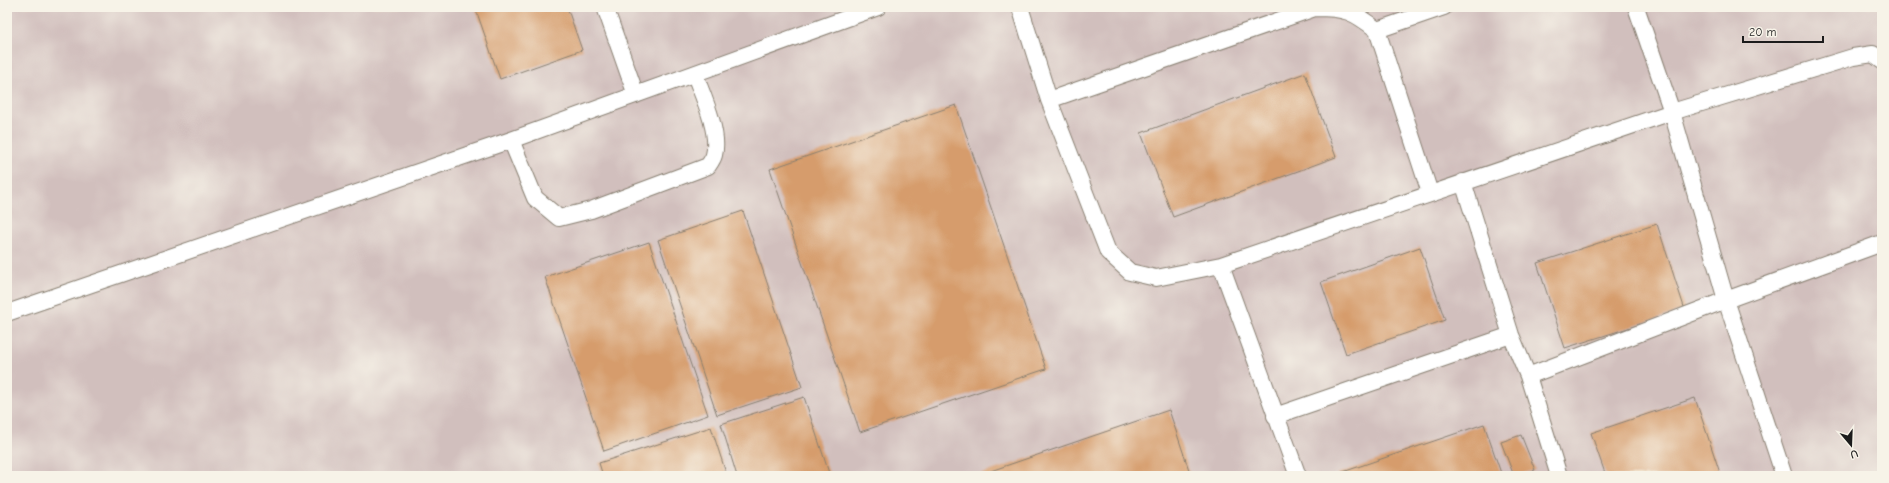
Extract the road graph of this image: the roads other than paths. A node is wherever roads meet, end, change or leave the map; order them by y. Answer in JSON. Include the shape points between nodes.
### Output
{"nodes":[{"id":1,"x":605,"y":7,"type":"edge"},
{"id":2,"x":878,"y":7,"type":"edge"},
{"id":3,"x":1020,"y":7,"type":"edge"},
{"id":4,"x":1444,"y":7,"type":"edge"},
{"id":5,"x":1636,"y":7,"type":"edge"},
{"id":6,"x":1377,"y":30,"type":"junction"},
{"id":7,"x":1882,"y":61,"type":"edge"},
{"id":8,"x":695,"y":74,"type":"junction"},
{"id":9,"x":636,"y":95,"type":"junction"},
{"id":10,"x":1049,"y":100,"type":"junction"},
{"id":11,"x":1672,"y":112,"type":"junction"},
{"id":12,"x":511,"y":140,"type":"junction"},
{"id":13,"x":1463,"y":182,"type":"junction"},
{"id":14,"x":1430,"y":193,"type":"junction"},
{"id":15,"x":1882,"y":243,"type":"edge"},
{"id":16,"x":1221,"y":265,"type":"junction"},
{"id":17,"x":1726,"y":300,"type":"junction"},
{"id":18,"x":7,"y":313,"type":"edge"},
{"id":19,"x":1511,"y":335,"type":"junction"},
{"id":20,"x":1528,"y":376,"type":"junction"},
{"id":21,"x":1275,"y":416,"type":"junction"},
{"id":22,"x":1298,"y":476,"type":"edge"},
{"id":23,"x":1560,"y":476,"type":"edge"},
{"id":24,"x":1784,"y":476,"type":"edge"}],
"edges":[{"from":1,"to":9,"type":"lane"},
{"from":2,"to":8,"type":"lane"},
{"from":3,"to":10,"type":"lane"},
{"from":4,"to":6,"type":"lane"},
{"from":5,"to":11,"type":"lane"},
{"from":6,"to":10,"type":"lane","via":[[1360,17],[1339,8],[1314,8]]},
{"from":6,"to":14,"type":"lane"},
{"from":7,"to":11,"type":"lane","via":[[1873,54],[1853,57]]},
{"from":8,"to":9,"type":"lane"},
{"from":8,"to":12,"type":"lane","via":[[709,114],[715,142],[714,155],[708,166],[590,210],[559,218],[535,198]]},
{"from":9,"to":12,"type":"lane"},
{"from":10,"to":16,"type":"lane","via":[[1108,252],[1130,272],[1156,278]]},
{"from":11,"to":13,"type":"lane"},
{"from":11,"to":17,"type":"lane"},
{"from":12,"to":18,"type":"lane"},
{"from":13,"to":14,"type":"lane"},
{"from":13,"to":19,"type":"lane"},
{"from":14,"to":16,"type":"lane"},
{"from":15,"to":17,"type":"lane"},
{"from":16,"to":21,"type":"lane"},
{"from":17,"to":20,"type":"lane"},
{"from":17,"to":24,"type":"lane"},
{"from":19,"to":20,"type":"lane"},
{"from":19,"to":21,"type":"lane"},
{"from":20,"to":23,"type":"lane"},
{"from":21,"to":22,"type":"lane"}]}
